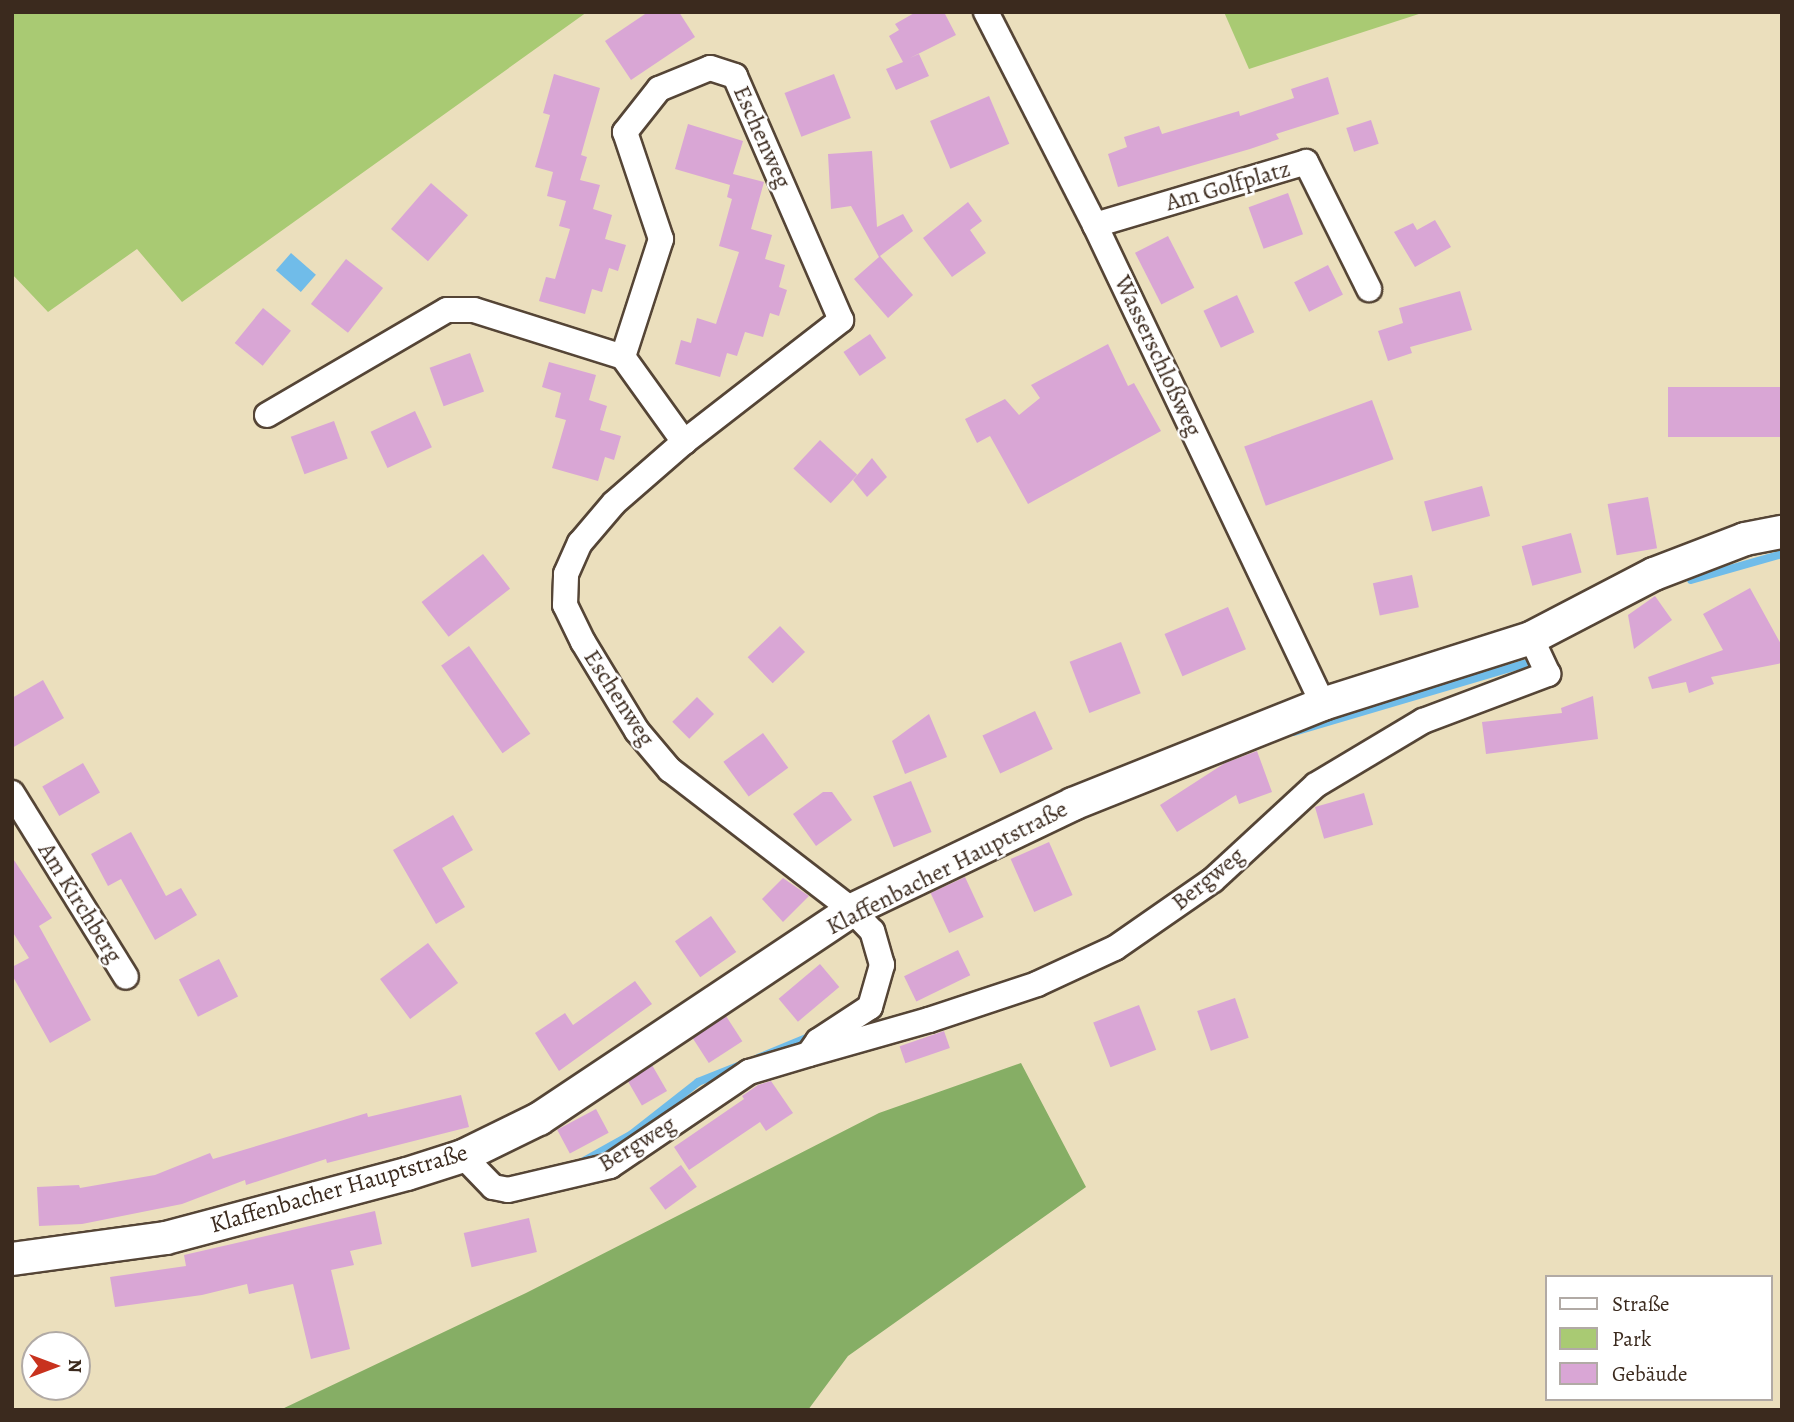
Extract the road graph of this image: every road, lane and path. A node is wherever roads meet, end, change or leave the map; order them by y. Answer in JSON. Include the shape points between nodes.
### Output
{"nodes":[{"id":1,"x":985,"y":12,"type":"edge"},
{"id":2,"x":1095,"y":225,"type":"junction"},
{"id":3,"x":1369,"y":289,"type":"dead end"},
{"id":4,"x":623,"y":357,"type":"junction"},
{"id":5,"x":267,"y":415,"type":"dead end"},
{"id":6,"x":684,"y":442,"type":"junction"},
{"id":7,"x":1782,"y":532,"type":"edge"},
{"id":8,"x":1531,"y":638,"type":"junction"},
{"id":9,"x":1323,"y":704,"type":"junction"},
{"id":10,"x":12,"y":793,"type":"edge"},
{"id":11,"x":862,"y":920,"type":"junction"},
{"id":12,"x":126,"y":977,"type":"dead end"},
{"id":13,"x":809,"y":1054,"type":"junction"},
{"id":14,"x":463,"y":1156,"type":"junction"},
{"id":15,"x":12,"y":1259,"type":"edge"}],
"edges":[{"from":1,"to":2,"type":"street","name":"Wasserschloßweg"},
{"from":2,"to":3,"type":"street","name":"Am Golfplatz","via":[[1306,162]]},
{"from":2,"to":9,"type":"street","name":"Wasserschloßweg"},
{"from":4,"to":5,"type":"street","via":[[474,310],[447,310]]},
{"from":4,"to":6,"type":"street"},
{"from":4,"to":6,"type":"street","name":"Eschenweg","via":[[661,239],[625,132],[659,89],[710,68],[735,76],[841,320]]},
{"from":6,"to":11,"type":"street","name":"Eschenweg","via":[[614,503],[580,543],[566,574],[565,605],[637,731],[670,769]]},
{"from":7,"to":8,"type":"street","name":"Klaffenbacher Hauptstraße","via":[[1745,539],[1654,574]]},
{"from":8,"to":9,"type":"street","name":"Klaffenbacher Hauptstraße"},
{"from":8,"to":13,"type":"street","name":"Bergweg","via":[[1548,674],[1423,721],[1316,785],[1213,880],[1115,948],[1037,984]]},
{"from":9,"to":11,"type":"street","name":"Klaffenbacher Hauptstraße","via":[[1073,804]]},
{"from":10,"to":12,"type":"street","name":"Am Kirchberg"},
{"from":11,"to":13,"type":"street","name":"Bergweg","via":[[882,965],[870,1007],[818,1041]]},
{"from":11,"to":14,"type":"street","name":"Klaffenbacher Hauptstraße","via":[[538,1119]]},
{"from":13,"to":14,"type":"street","name":"Bergweg","via":[[749,1072],[610,1166],[509,1190],[493,1186]]},
{"from":14,"to":15,"type":"street","name":"Klaffenbacher Hauptstraße","via":[[166,1238]]}]}
